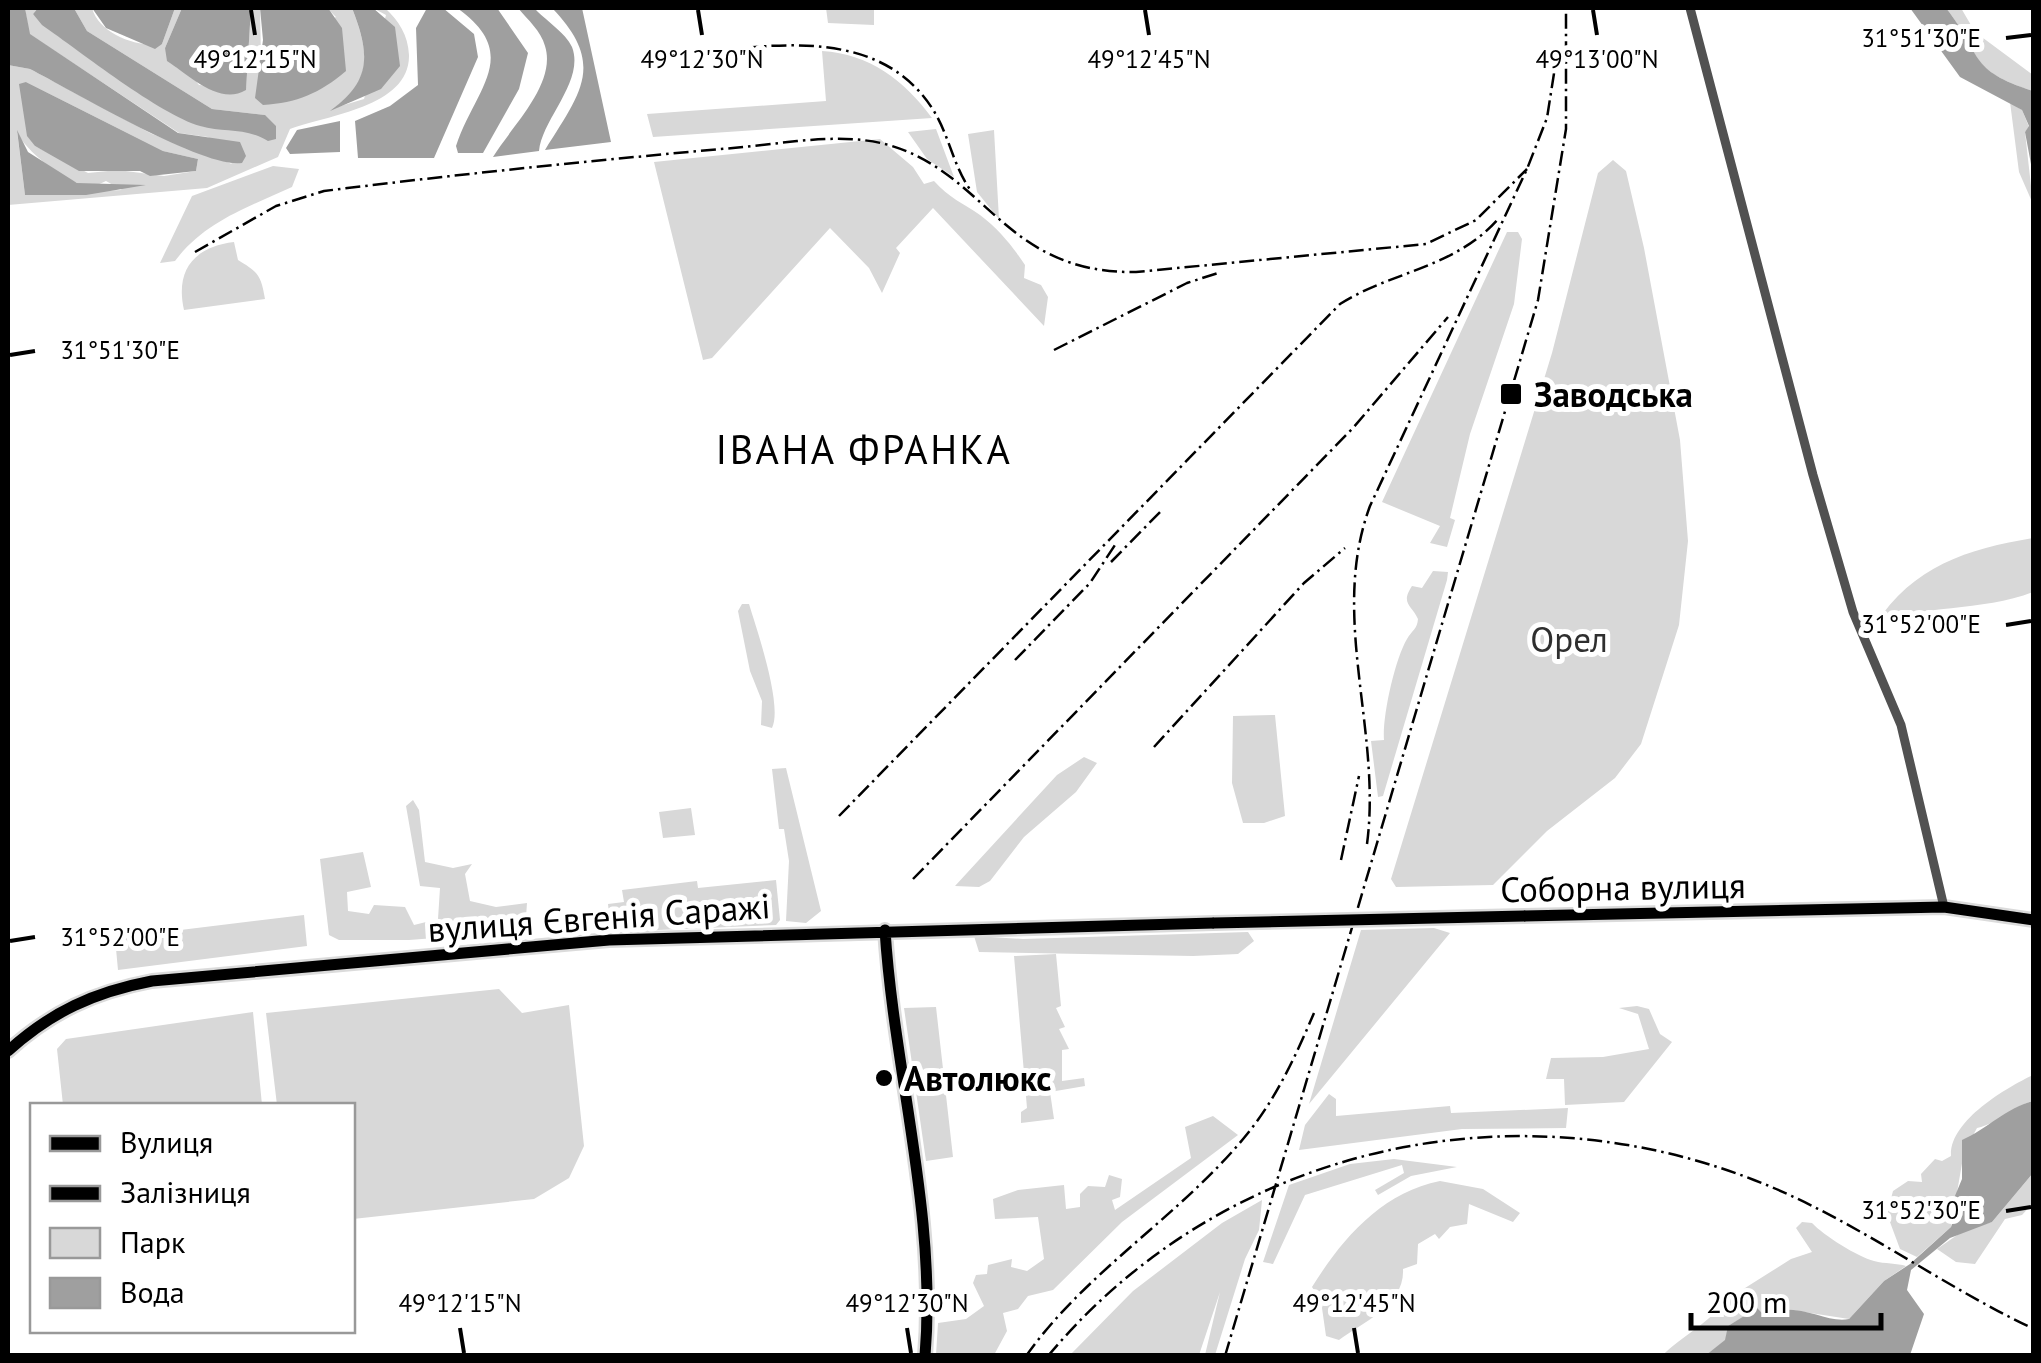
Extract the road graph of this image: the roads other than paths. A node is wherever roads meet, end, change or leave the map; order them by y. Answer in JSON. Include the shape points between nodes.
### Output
{"nodes":[{"id":1,"x":1690,"y":8,"type":"edge"},
{"id":2,"x":1944,"y":907,"type":"junction"},
{"id":3,"x":2034,"y":920,"type":"edge"},
{"id":4,"x":1214,"y":923,"type":"joint"},
{"id":5,"x":884,"y":930,"type":"junction"},
{"id":6,"x":8,"y":1051,"type":"edge"},
{"id":7,"x":925,"y":1356,"type":"edge"}],
"edges":[{"from":1,"to":2,"type":"street","via":[[1854,617],[1901,725]]},
{"from":2,"to":3,"type":"main road","name":"Соборна вулиця"},
{"from":2,"to":4,"type":"main road","name":"Соборна вулиця","bridge":true},
{"from":4,"to":5,"type":"main road","name":"вулиця Євгенія Саражі"},
{"from":5,"to":6,"type":"main road","name":"вулиця Євгенія Саражі","via":[[609,940],[152,981],[64,1007]]},
{"from":5,"to":7,"type":"main road","via":[[924,1242]]}]}
